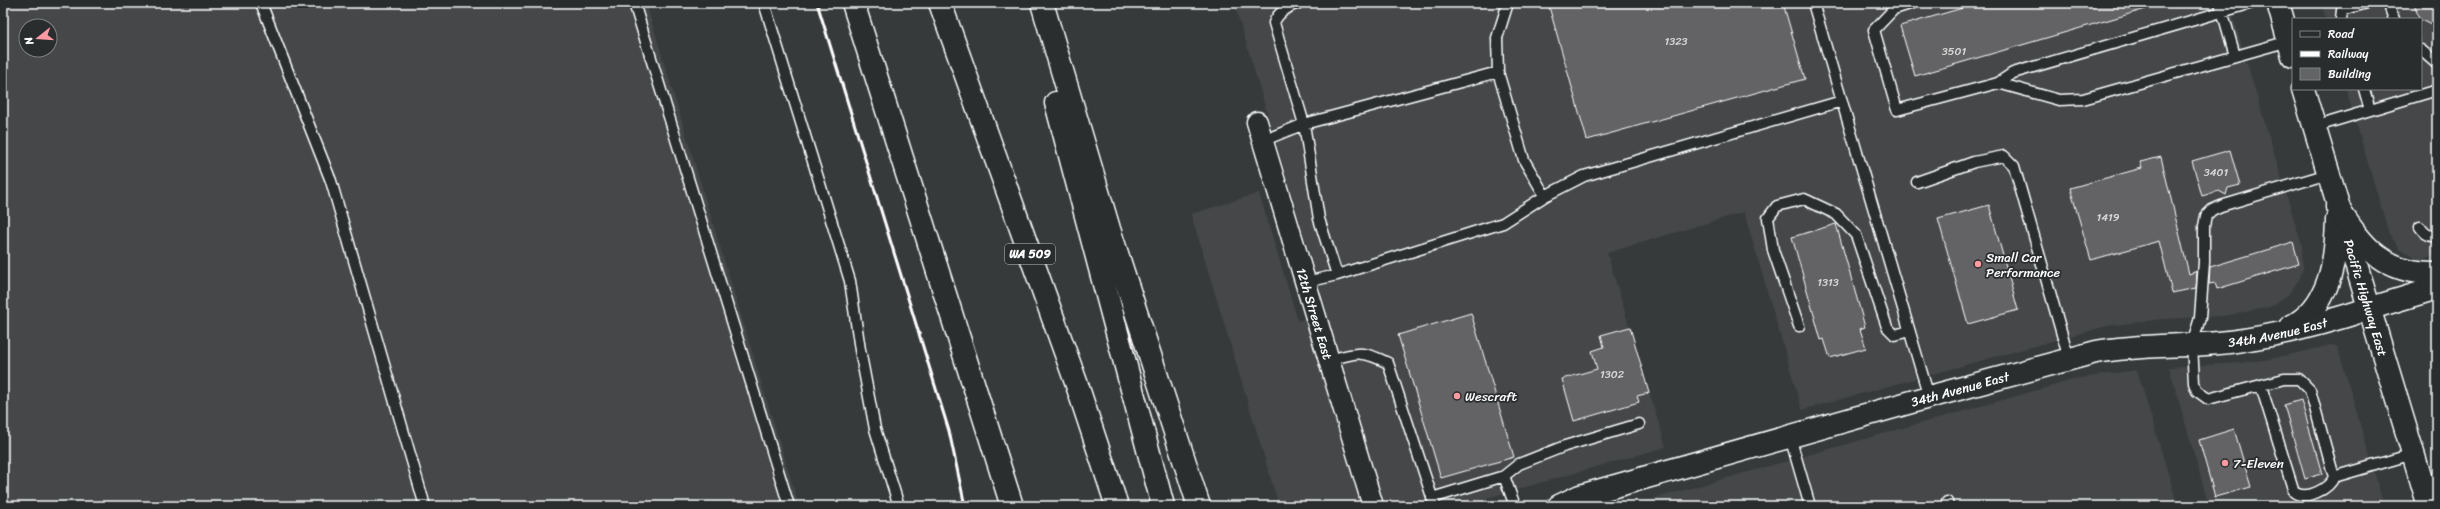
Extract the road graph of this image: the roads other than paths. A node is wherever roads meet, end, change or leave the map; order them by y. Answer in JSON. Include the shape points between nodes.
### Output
{"nodes":[{"id":1,"x":261,"y":3,"type":"edge"},
{"id":2,"x":634,"y":3,"type":"edge"},
{"id":3,"x":764,"y":3,"type":"edge"},
{"id":4,"x":853,"y":3,"type":"edge"},
{"id":5,"x":940,"y":3,"type":"edge"},
{"id":6,"x":1031,"y":3,"type":"edge"},
{"id":7,"x":1042,"y":3,"type":"edge"},
{"id":8,"x":1299,"y":3,"type":"edge"},
{"id":9,"x":1508,"y":3,"type":"edge"},
{"id":10,"x":1813,"y":3,"type":"edge"},
{"id":11,"x":1913,"y":3,"type":"edge"},
{"id":12,"x":2252,"y":3,"type":"edge"},
{"id":13,"x":2278,"y":3,"type":"edge"},
{"id":14,"x":2388,"y":3,"type":"edge"},
{"id":15,"x":2361,"y":4,"type":"edge"},
{"id":16,"x":2221,"y":7,"type":"edge"},
{"id":17,"x":2341,"y":18,"type":"edge"},
{"id":18,"x":2394,"y":18,"type":"edge"},
{"id":19,"x":2291,"y":48,"type":"edge"},
{"id":20,"x":2422,"y":51,"type":"edge"},
{"id":21,"x":2236,"y":56,"type":"junction"},
{"id":22,"x":2437,"y":64,"type":"edge"},
{"id":23,"x":1498,"y":72,"type":"junction"},
{"id":24,"x":1998,"y":83,"type":"junction"},
{"id":25,"x":2303,"y":90,"type":"edge"},
{"id":26,"x":2364,"y":90,"type":"edge"},
{"id":27,"x":2437,"y":90,"type":"edge"},
{"id":28,"x":1842,"y":101,"type":"junction"},
{"id":29,"x":2370,"y":110,"type":"junction"},
{"id":30,"x":1304,"y":124,"type":"junction"},
{"id":31,"x":2314,"y":127,"type":"junction"},
{"id":32,"x":1259,"y":131,"type":"joint"},
{"id":33,"x":2328,"y":174,"type":"junction"},
{"id":34,"x":1917,"y":182,"type":"dead end"},
{"id":35,"x":1545,"y":196,"type":"junction"},
{"id":36,"x":2337,"y":207,"type":"junction"},
{"id":37,"x":2420,"y":227,"type":"dead end"},
{"id":38,"x":2437,"y":235,"type":"edge"},
{"id":39,"x":2437,"y":273,"type":"edge"},
{"id":40,"x":1337,"y":274,"type":"junction"},
{"id":41,"x":1306,"y":282,"type":"junction"},
{"id":42,"x":2437,"y":288,"type":"edge"},
{"id":43,"x":2368,"y":310,"type":"junction"},
{"id":44,"x":1799,"y":326,"type":"dead end"},
{"id":45,"x":1909,"y":331,"type":"junction"},
{"id":46,"x":2276,"y":334,"type":"junction"},
{"id":47,"x":2192,"y":344,"type":"junction"},
{"id":48,"x":2069,"y":359,"type":"junction"},
{"id":49,"x":1330,"y":360,"type":"junction"},
{"id":50,"x":2261,"y":386,"type":"junction"},
{"id":51,"x":1929,"y":397,"type":"junction"},
{"id":52,"x":1640,"y":424,"type":"dead end"},
{"id":53,"x":1790,"y":438,"type":"junction"},
{"id":54,"x":2413,"y":454,"type":"junction"},
{"id":55,"x":1504,"y":476,"type":"junction"},
{"id":56,"x":2334,"y":477,"type":"junction"},
{"id":57,"x":1434,"y":502,"type":"edge"},
{"id":58,"x":425,"y":506,"type":"edge"},
{"id":59,"x":789,"y":506,"type":"edge"},
{"id":60,"x":899,"y":506,"type":"edge"},
{"id":61,"x":1012,"y":506,"type":"edge"},
{"id":62,"x":1117,"y":506,"type":"edge"},
{"id":63,"x":1163,"y":506,"type":"edge"},
{"id":64,"x":1199,"y":506,"type":"edge"},
{"id":65,"x":1373,"y":506,"type":"edge"},
{"id":66,"x":1515,"y":506,"type":"edge"},
{"id":67,"x":1559,"y":506,"type":"edge"},
{"id":68,"x":1810,"y":506,"type":"edge"},
{"id":69,"x":2429,"y":506,"type":"edge"}],
"edges":[{"from":1,"to":58,"type":"lane","via":[[331,181]]},
{"from":2,"to":59,"type":"lane"},
{"from":3,"to":60,"type":"lane","via":[[850,281],[875,429]]},
{"from":4,"to":61,"type":"main road"},
{"from":5,"to":62,"type":"main road","number":"WA 509","via":[[1075,377]]},
{"from":6,"to":63,"type":"main road","via":[[1110,314]]},
{"from":7,"to":64,"type":"main road","via":[[1109,229]]},
{"from":8,"to":30,"type":"lane","via":[[1276,17],[1274,23]]},
{"from":9,"to":23,"type":"lane","via":[[1497,38]]},
{"from":10,"to":28,"type":"lane"},
{"from":11,"to":24,"type":"lane","via":[[1894,9],[1874,30],[1897,110]]},
{"from":12,"to":16,"type":"lane"},
{"from":13,"to":19,"type":"main road"},
{"from":14,"to":18,"type":"lane"},
{"from":15,"to":17,"type":"lane","via":[[2342,10]]},
{"from":16,"to":21,"type":"lane"},
{"from":16,"to":24,"type":"lane","via":[[2013,73]]},
{"from":19,"to":21,"type":"lane"},
{"from":20,"to":22,"type":"lane"},
{"from":21,"to":24,"type":"lane","via":[[2083,99],[2059,100]]},
{"from":23,"to":30,"type":"lane"},
{"from":23,"to":35,"type":"lane","via":[[1524,160]]},
{"from":25,"to":31,"type":"main road","name":"Pacific Highway East"},
{"from":26,"to":29,"type":"lane"},
{"from":27,"to":29,"type":"lane"},
{"from":28,"to":35,"type":"lane","via":[[1584,176]]},
{"from":28,"to":45,"type":"lane"},
{"from":29,"to":31,"type":"lane"},
{"from":30,"to":32,"type":"lane"},
{"from":30,"to":40,"type":"lane","via":[[1319,219]]},
{"from":31,"to":33,"type":"main road","name":"Pacific Highway East"},
{"from":32,"to":41,"type":"street","name":"12th Street East"},
{"from":33,"to":36,"type":"main road","name":"Pacific Highway East"},
{"from":33,"to":47,"type":"lane","via":[[2221,206],[2206,216],[2200,318]]},
{"from":34,"to":48,"type":"lane","via":[[1974,162],[2004,156],[2014,166]]},
{"from":35,"to":40,"type":"lane","via":[[1503,223]]},
{"from":36,"to":39,"type":"main road","via":[[2356,236],[2377,258],[2398,269]]},
{"from":36,"to":43,"type":"main road","name":"Pacific Highway East"},
{"from":36,"to":46,"type":"main road","via":[[2336,239],[2326,289],[2313,310],[2301,322]]},
{"from":37,"to":38,"type":"lane","via":[[2424,234]]},
{"from":40,"to":41,"type":"lane"},
{"from":41,"to":49,"type":"street","name":"12th Street East"},
{"from":42,"to":43,"type":"main road","name":"34th Avenue East"},
{"from":43,"to":46,"type":"main road","name":"34th Avenue East"},
{"from":43,"to":54,"type":"main road","name":"Pacific Highway East"},
{"from":44,"to":45,"type":"lane","via":[[1773,250],[1768,218],[1777,206],[1804,199],[1836,214],[1856,235],[1887,327],[1894,336]]},
{"from":45,"to":51,"type":"lane"},
{"from":46,"to":47,"type":"main road","name":"34th Avenue East","via":[[2228,342]]},
{"from":47,"to":48,"type":"main road","name":"34th Avenue East","via":[[2124,347]]},
{"from":47,"to":50,"type":"lane","via":[[2194,383],[2201,396],[2216,398]]},
{"from":48,"to":51,"type":"main road","name":"34th Avenue East"},
{"from":49,"to":57,"type":"lane","via":[[1357,352],[1370,354],[1388,363]]},
{"from":49,"to":65,"type":"street","name":"12th Street East"},
{"from":50,"to":56,"type":"lane","via":[[2293,378],[2306,384],[2310,390]]},
{"from":50,"to":56,"type":"lane","via":[[2294,492],[2302,495],[2324,489]]},
{"from":51,"to":53,"type":"main road","name":"34th Avenue East"},
{"from":52,"to":55,"type":"lane","via":[[1544,454],[1519,464]]},
{"from":53,"to":67,"type":"main road","name":"34th Avenue East","via":[[1580,496]]},
{"from":53,"to":68,"type":"lane"},
{"from":54,"to":56,"type":"lane"},
{"from":54,"to":69,"type":"main road","name":"Pacific Highway East"},
{"from":55,"to":57,"type":"lane"},
{"from":55,"to":66,"type":"lane"}]}
